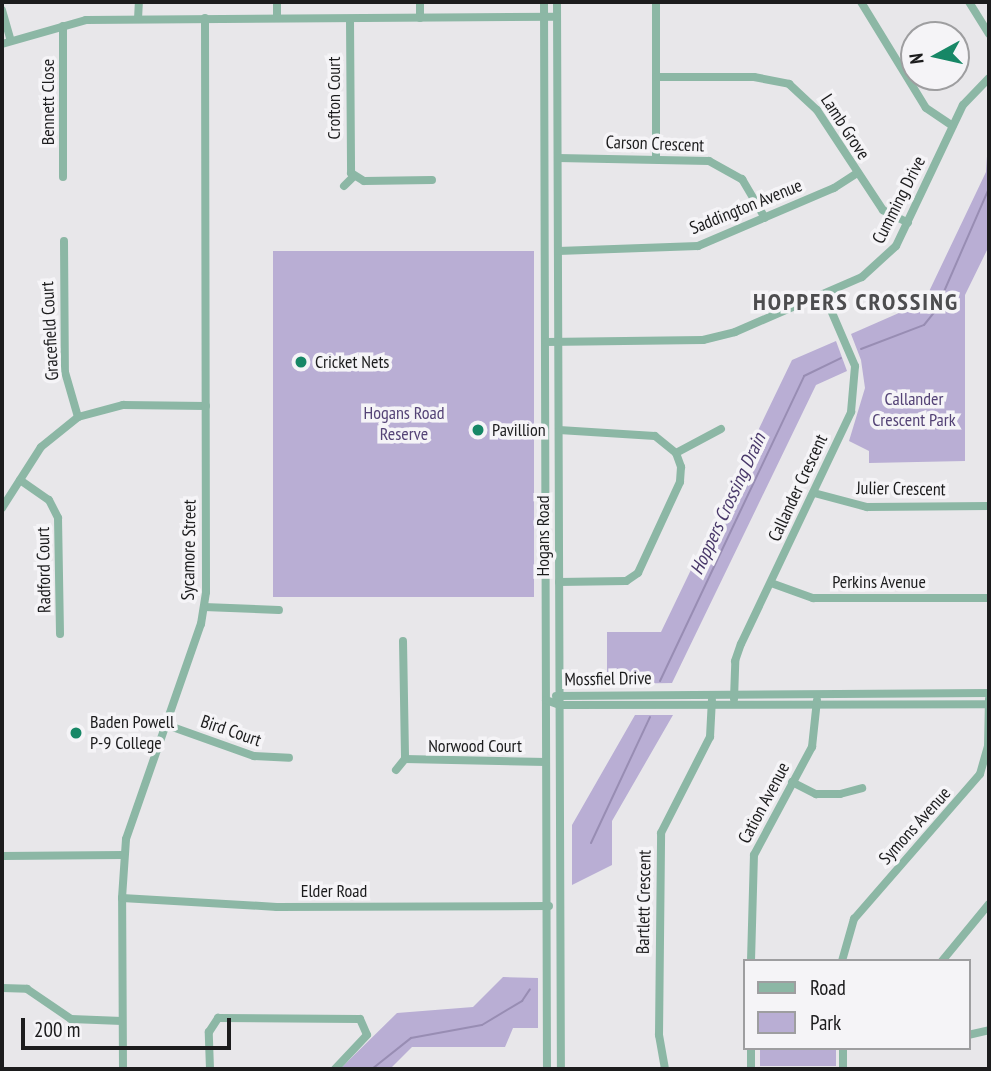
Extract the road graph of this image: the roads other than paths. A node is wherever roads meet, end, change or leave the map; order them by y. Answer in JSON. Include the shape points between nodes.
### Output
{"nodes":[{"id":1,"x":139,"y":2,"type":"edge"},
{"id":2,"x":277,"y":2,"type":"edge"},
{"id":3,"x":420,"y":2,"type":"edge"},
{"id":4,"x":544,"y":2,"type":"edge"},
{"id":5,"x":557,"y":2,"type":"edge"},
{"id":6,"x":656,"y":2,"type":"edge"},
{"id":7,"x":860,"y":2,"type":"edge"},
{"id":8,"x":969,"y":2,"type":"edge"},
{"id":9,"x":2,"y":10,"type":"edge"},
{"id":10,"x":557,"y":17,"type":"junction"},
{"id":11,"x":205,"y":18,"type":"junction"},
{"id":12,"x":277,"y":18,"type":"junction"},
{"id":13,"x":420,"y":18,"type":"junction"},
{"id":14,"x":544,"y":18,"type":"junction"},
{"id":15,"x":138,"y":19,"type":"junction"},
{"id":16,"x":350,"y":20,"type":"junction"},
{"id":17,"x":62,"y":26,"type":"junction"},
{"id":18,"x":989,"y":34,"type":"edge"},
{"id":19,"x":11,"y":41,"type":"junction"},
{"id":20,"x":2,"y":44,"type":"edge"},
{"id":21,"x":656,"y":77,"type":"junction"},
{"id":22,"x":989,"y":78,"type":"edge"},
{"id":23,"x":953,"y":126,"type":"junction"},
{"id":24,"x":656,"y":157,"type":"junction"},
{"id":25,"x":558,"y":158,"type":"junction"},
{"id":26,"x":857,"y":173,"type":"junction"},
{"id":27,"x":64,"y":177,"type":"dead end"},
{"id":28,"x":353,"y":177,"type":"junction"},
{"id":29,"x":432,"y":180,"type":"dead end"},
{"id":30,"x":344,"y":186,"type":"dead end"},
{"id":31,"x":765,"y":218,"type":"junction"},
{"id":32,"x":908,"y":223,"type":"junction"},
{"id":33,"x":64,"y":241,"type":"dead end"},
{"id":34,"x":558,"y":250,"type":"junction"},
{"id":35,"x":558,"y":272,"type":"junction"},
{"id":36,"x":543,"y":278,"type":"junction"},
{"id":37,"x":824,"y":294,"type":"junction"},
{"id":38,"x":545,"y":342,"type":"junction"},
{"id":39,"x":559,"y":343,"type":"junction"},
{"id":40,"x":206,"y":405,"type":"junction"},
{"id":41,"x":78,"y":417,"type":"junction"},
{"id":42,"x":721,"y":429,"type":"dead end"},
{"id":43,"x":559,"y":430,"type":"junction"},
{"id":44,"x":676,"y":453,"type":"junction"},
{"id":45,"x":20,"y":480,"type":"junction"},
{"id":46,"x":814,"y":492,"type":"junction"},
{"id":47,"x":989,"y":506,"type":"edge"},
{"id":48,"x":2,"y":508,"type":"edge"},
{"id":49,"x":559,"y":582,"type":"junction"},
{"id":50,"x":771,"y":583,"type":"junction"},
{"id":51,"x":989,"y":598,"type":"edge"},
{"id":52,"x":204,"y":607,"type":"junction"},
{"id":53,"x":279,"y":610,"type":"dead end"},
{"id":54,"x":60,"y":634,"type":"dead end"},
{"id":55,"x":403,"y":641,"type":"dead end"},
{"id":56,"x":989,"y":693,"type":"edge"},
{"id":57,"x":712,"y":694,"type":"junction"},
{"id":58,"x":734,"y":694,"type":"junction"},
{"id":59,"x":817,"y":694,"type":"junction"},
{"id":60,"x":560,"y":695,"type":"junction"},
{"id":61,"x":546,"y":700,"type":"junction"},
{"id":62,"x":817,"y":704,"type":"junction"},
{"id":63,"x":989,"y":704,"type":"edge"},
{"id":64,"x":560,"y":705,"type":"junction"},
{"id":65,"x":712,"y":705,"type":"junction"},
{"id":66,"x":734,"y":705,"type":"junction"},
{"id":67,"x":164,"y":724,"type":"junction"},
{"id":68,"x":289,"y":758,"type":"dead end"},
{"id":69,"x":405,"y":759,"type":"junction"},
{"id":70,"x":546,"y":762,"type":"junction"},
{"id":71,"x":396,"y":769,"type":"dead end"},
{"id":72,"x":792,"y":782,"type":"junction"},
{"id":73,"x":862,"y":788,"type":"dead end"},
{"id":74,"x":124,"y":855,"type":"junction"},
{"id":75,"x":2,"y":856,"type":"edge"},
{"id":76,"x":122,"y":898,"type":"junction"},
{"id":77,"x":989,"y":904,"type":"edge"},
{"id":78,"x":561,"y":905,"type":"junction"},
{"id":79,"x":547,"y":906,"type":"junction"},
{"id":80,"x":751,"y":959,"type":"edge"},
{"id":81,"x":843,"y":959,"type":"edge"},
{"id":82,"x":944,"y":959,"type":"edge"},
{"id":83,"x":2,"y":988,"type":"edge"},
{"id":84,"x":122,"y":1021,"type":"junction"},
{"id":85,"x":989,"y":1030,"type":"edge"},
{"id":86,"x":970,"y":1035,"type":"edge"},
{"id":87,"x":751,"y":1050,"type":"edge"},
{"id":88,"x":843,"y":1050,"type":"edge"},
{"id":89,"x":123,"y":1069,"type":"edge"},
{"id":90,"x":210,"y":1069,"type":"edge"},
{"id":91,"x":335,"y":1069,"type":"edge"},
{"id":92,"x":547,"y":1069,"type":"edge"},
{"id":93,"x":561,"y":1069,"type":"edge"},
{"id":94,"x":665,"y":1069,"type":"edge"},
{"id":95,"x":751,"y":1069,"type":"edge"},
{"id":96,"x":843,"y":1069,"type":"edge"}],
"edges":[{"from":1,"to":15,"type":"street"},
{"from":2,"to":12,"type":"street"},
{"from":3,"to":13,"type":"street"},
{"from":4,"to":14,"type":"street","name":"Hogans Road"},
{"from":5,"to":10,"type":"street","name":"Hogans Road"},
{"from":6,"to":21,"type":"street"},
{"from":7,"to":23,"type":"street","via":[[926,108]]},
{"from":8,"to":18,"type":"street"},
{"from":9,"to":19,"type":"street"},
{"from":10,"to":14,"type":"street"},
{"from":10,"to":25,"type":"street","name":"Hogans Road"},
{"from":11,"to":12,"type":"street"},
{"from":11,"to":15,"type":"street"},
{"from":11,"to":40,"type":"street","name":"Sycamore Street"},
{"from":12,"to":16,"type":"street"},
{"from":13,"to":14,"type":"street"},
{"from":13,"to":16,"type":"street"},
{"from":14,"to":36,"type":"street","name":"Hogans Road"},
{"from":15,"to":17,"type":"street"},
{"from":16,"to":28,"type":"street","name":"Crofton Court","via":[[349,160]]},
{"from":17,"to":19,"type":"street"},
{"from":17,"to":27,"type":"street","name":"Bennett Close"},
{"from":19,"to":20,"type":"street"},
{"from":21,"to":24,"type":"street"},
{"from":21,"to":26,"type":"street","name":"Lamb Grove","via":[[754,77],[789,84],[817,110]]},
{"from":22,"to":23,"type":"street","name":"Cumming Drive","via":[[971,94]]},
{"from":23,"to":32,"type":"street","name":"Cumming Drive"},
{"from":24,"to":25,"type":"street","name":"Carson Crescent"},
{"from":24,"to":31,"type":"street","name":"Carson Crescent","via":[[696,158],[721,165],[750,187]]},
{"from":25,"to":34,"type":"street","name":"Hogans Road"},
{"from":26,"to":31,"type":"street","name":"Saddington Avenue"},
{"from":26,"to":32,"type":"street","name":"Lamb Grove","via":[[883,210]]},
{"from":28,"to":29,"type":"street","via":[[363,181]]},
{"from":28,"to":30,"type":"street"},
{"from":31,"to":34,"type":"street","name":"Saddington Avenue","via":[[684,249]]},
{"from":32,"to":37,"type":"street","name":"Cumming Drive","via":[[896,246],[874,269]]},
{"from":33,"to":41,"type":"street","name":"Gracefield Court","via":[[65,372]]},
{"from":34,"to":35,"type":"street","name":"Hogans Road"},
{"from":35,"to":36,"type":"street"},
{"from":35,"to":39,"type":"street","name":"Hogans Road"},
{"from":36,"to":38,"type":"street","name":"Hogans Road"},
{"from":37,"to":39,"type":"street","name":"Cumming Drive","via":[[735,332],[703,340]]},
{"from":37,"to":46,"type":"street","name":"Callander Crescent","via":[[855,366],[855,385],[851,412]]},
{"from":38,"to":39,"type":"street","name":"Cumming Drive"},
{"from":38,"to":61,"type":"street","name":"Hogans Road"},
{"from":39,"to":43,"type":"street","name":"Hogans Road"},
{"from":40,"to":41,"type":"street","via":[[123,405]]},
{"from":40,"to":52,"type":"street","name":"Sycamore Street"},
{"from":41,"to":45,"type":"street","via":[[41,447]]},
{"from":42,"to":44,"type":"street"},
{"from":43,"to":44,"type":"street","via":[[656,436]]},
{"from":43,"to":49,"type":"street","name":"Hogans Road"},
{"from":44,"to":49,"type":"street","via":[[680,482],[638,573],[626,581]]},
{"from":45,"to":48,"type":"street"},
{"from":45,"to":54,"type":"street","name":"Radford Court","via":[[49,500],[58,518]]},
{"from":46,"to":47,"type":"street","name":"Julier Crescent","via":[[867,507]]},
{"from":46,"to":50,"type":"street","name":"Callander Crescent"},
{"from":49,"to":60,"type":"street","name":"Hogans Road"},
{"from":50,"to":51,"type":"street","name":"Perkins Avenue","via":[[813,598]]},
{"from":50,"to":58,"type":"street","name":"Callander Crescent","via":[[735,661]]},
{"from":52,"to":53,"type":"street"},
{"from":52,"to":67,"type":"street","name":"Sycamore Street"},
{"from":55,"to":69,"type":"street","name":"Norwood Court"},
{"from":56,"to":59,"type":"street","name":"Mossfiel Drive"},
{"from":56,"to":63,"type":"street","name":"Symons Avenue"},
{"from":57,"to":58,"type":"street","name":"Mossfiel Drive"},
{"from":57,"to":60,"type":"street","name":"Mossfiel Drive"},
{"from":57,"to":65,"type":"street","name":"Bartlett Crescent"},
{"from":58,"to":59,"type":"street","name":"Mossfiel Drive"},
{"from":58,"to":66,"type":"street","name":"Callander Crescent"},
{"from":59,"to":62,"type":"street","name":"Cation Avenue"},
{"from":60,"to":61,"type":"street","name":"Mossfiel Drive"},
{"from":60,"to":64,"type":"street","name":"Hogans Road"},
{"from":61,"to":64,"type":"street","name":"Mossfiel Drive"},
{"from":61,"to":70,"type":"street","name":"Hogans Road"},
{"from":62,"to":63,"type":"street","name":"Mossfiel Drive"},
{"from":62,"to":66,"type":"street","name":"Mossfiel Drive"},
{"from":62,"to":72,"type":"street","name":"Cation Avenue","via":[[817,733]]},
{"from":63,"to":81,"type":"street","name":"Symons Avenue","via":[[988,746],[980,774],[854,919]]},
{"from":64,"to":65,"type":"street","name":"Mossfiel Drive"},
{"from":64,"to":78,"type":"street","name":"Hogans Road"},
{"from":65,"to":66,"type":"street","name":"Mossfiel Drive"},
{"from":65,"to":94,"type":"street","name":"Bartlett Crescent","via":[[710,737],[672,806],[660,843],[659,1035]]},
{"from":67,"to":68,"type":"street","name":"Bird Court","via":[[261,758]]},
{"from":67,"to":74,"type":"street","name":"Sycamore Street"},
{"from":69,"to":70,"type":"street","name":"Norwood Court"},
{"from":69,"to":71,"type":"street","name":"Norwood Court"},
{"from":70,"to":79,"type":"street","name":"Hogans Road"},
{"from":72,"to":73,"type":"street","via":[[816,794]]},
{"from":72,"to":80,"type":"street","name":"Cation Avenue","via":[[754,855]]},
{"from":74,"to":75,"type":"street"},
{"from":74,"to":76,"type":"street","name":"Sycamore Street"},
{"from":76,"to":79,"type":"street","name":"Elder Road","via":[[277,907]]},
{"from":76,"to":84,"type":"street","name":"Sycamore Street"},
{"from":77,"to":82,"type":"street"},
{"from":78,"to":79,"type":"street","name":"Elder Road"},
{"from":78,"to":93,"type":"street","name":"Hogans Road"},
{"from":79,"to":92,"type":"street","name":"Hogans Road"},
{"from":83,"to":84,"type":"street","via":[[27,989],[71,1019]]},
{"from":84,"to":89,"type":"street","name":"Sycamore Street"},
{"from":85,"to":86,"type":"street"},
{"from":87,"to":95,"type":"street"},
{"from":88,"to":96,"type":"street"},
{"from":90,"to":91,"type":"street","via":[[209,1032],[218,1018],[360,1019],[368,1035]]}]}
